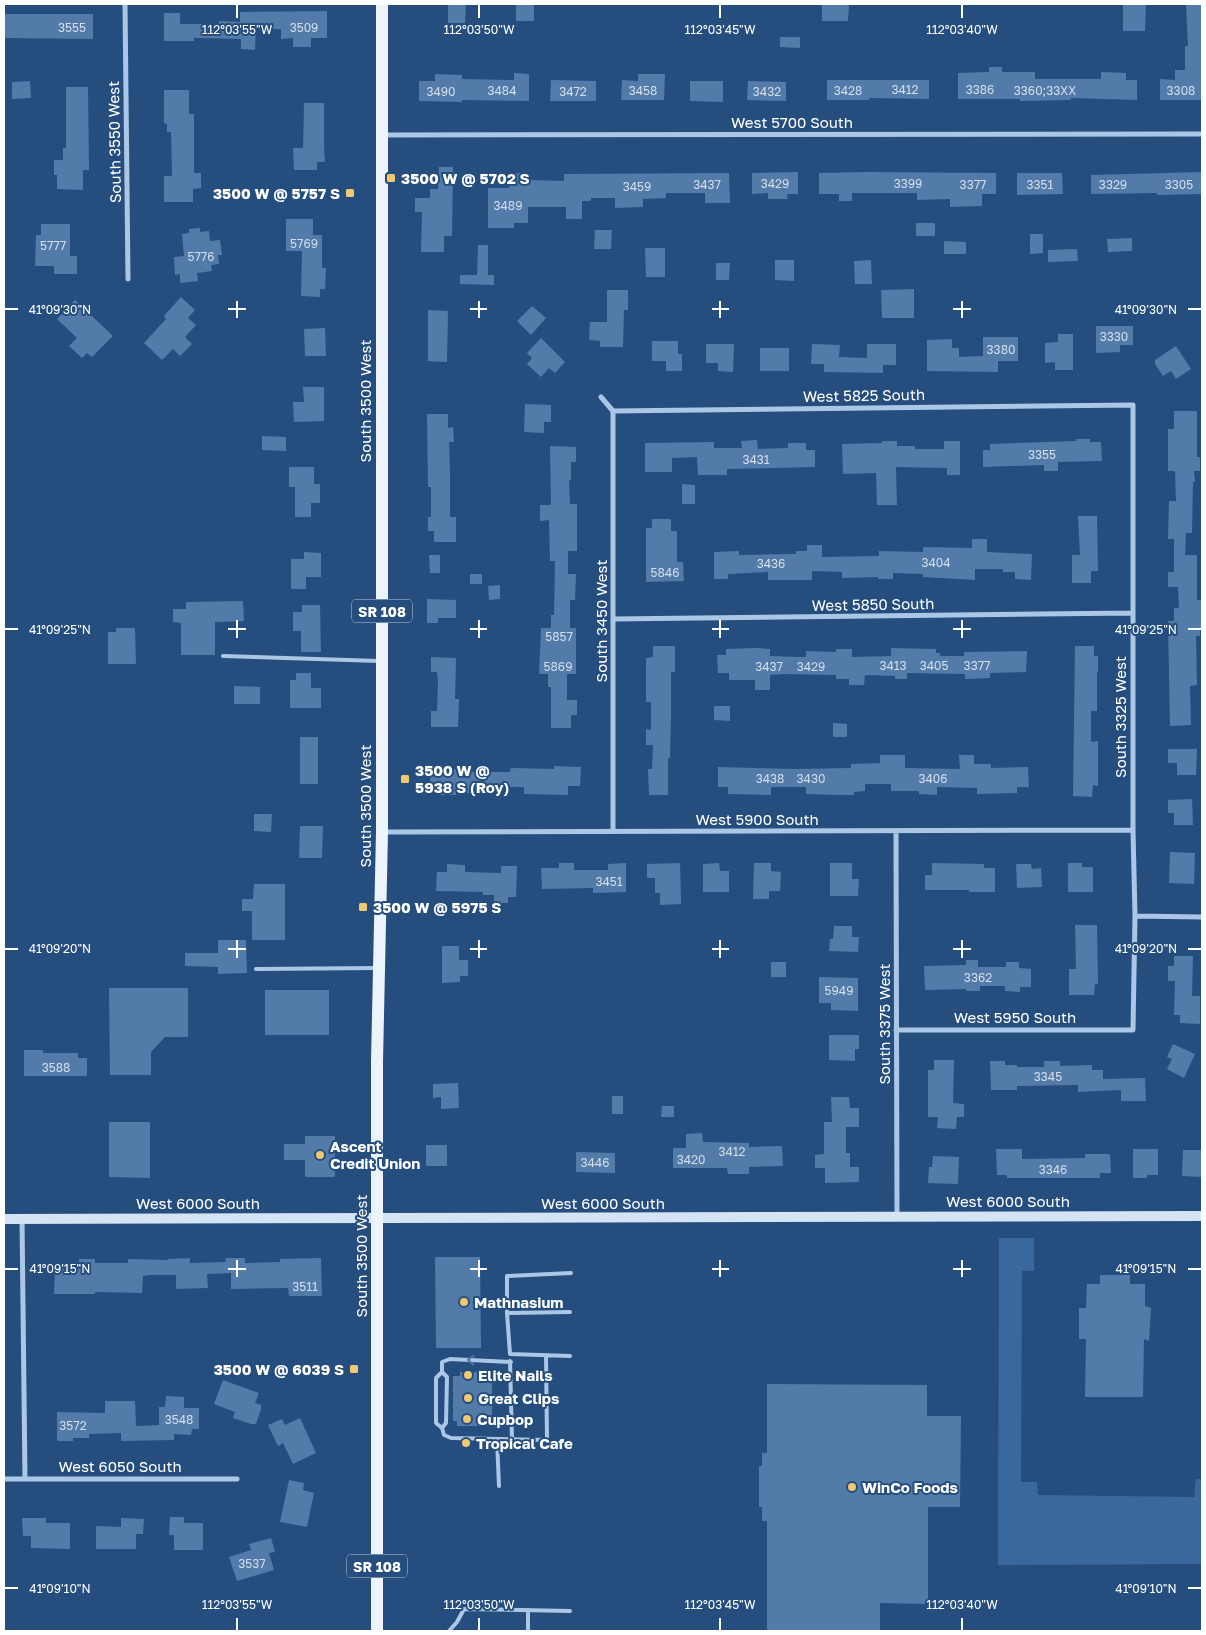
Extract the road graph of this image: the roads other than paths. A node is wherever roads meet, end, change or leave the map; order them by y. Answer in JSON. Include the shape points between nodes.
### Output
{"nodes":[{"id":1,"x":125,"y":4,"type":"edge"},
{"id":2,"x":382,"y":4,"type":"edge"},
{"id":3,"x":1202,"y":134,"type":"edge"},
{"id":4,"x":381,"y":135,"type":"junction"},
{"id":5,"x":128,"y":279,"type":"dead end"},
{"id":6,"x":601,"y":397,"type":"dead end"},
{"id":7,"x":1133,"y":405,"type":"joint"},
{"id":8,"x":613,"y":411,"type":"junction"},
{"id":9,"x":1133,"y":613,"type":"junction"},
{"id":10,"x":613,"y":619,"type":"junction"},
{"id":11,"x":223,"y":656,"type":"dead end"},
{"id":12,"x":382,"y":661,"type":"junction"},
{"id":13,"x":1133,"y":830,"type":"junction"},
{"id":14,"x":613,"y":831,"type":"junction"},
{"id":15,"x":896,"y":831,"type":"junction"},
{"id":16,"x":382,"y":832,"type":"junction"},
{"id":17,"x":1134,"y":916,"type":"junction"},
{"id":18,"x":1202,"y":917,"type":"edge"},
{"id":19,"x":379,"y":968,"type":"junction"},
{"id":20,"x":256,"y":969,"type":"dead end"},
{"id":21,"x":896,"y":1030,"type":"junction"},
{"id":22,"x":1133,"y":1030,"type":"joint"},
{"id":23,"x":1202,"y":1216,"type":"edge"},
{"id":24,"x":897,"y":1217,"type":"junction"},
{"id":25,"x":4,"y":1219,"type":"edge"},
{"id":26,"x":22,"y":1219,"type":"junction"},
{"id":27,"x":377,"y":1219,"type":"junction"},
{"id":28,"x":570,"y":1273,"type":"dead end"},
{"id":29,"x":570,"y":1312,"type":"dead end"},
{"id":30,"x":507,"y":1313,"type":"junction"},
{"id":31,"x":510,"y":1354,"type":"junction"},
{"id":32,"x":546,"y":1355,"type":"junction"},
{"id":33,"x":570,"y":1356,"type":"dead end"},
{"id":34,"x":510,"y":1362,"type":"junction"},
{"id":35,"x":442,"y":1372,"type":"junction"},
{"id":36,"x":442,"y":1428,"type":"junction"},
{"id":37,"x":497,"y":1440,"type":"junction"},
{"id":38,"x":512,"y":1440,"type":"junction"},
{"id":39,"x":4,"y":1479,"type":"edge"},
{"id":40,"x":25,"y":1479,"type":"junction"},
{"id":41,"x":237,"y":1479,"type":"dead end"},
{"id":42,"x":498,"y":1486,"type":"dead end"},
{"id":43,"x":528,"y":1610,"type":"junction"},
{"id":44,"x":570,"y":1611,"type":"dead end"},
{"id":45,"x":377,"y":1631,"type":"edge"},
{"id":46,"x":449,"y":1631,"type":"edge"},
{"id":47,"x":528,"y":1631,"type":"edge"}],
"edges":[{"from":1,"to":5,"type":"street","name":"South 3550 West"},
{"from":2,"to":4,"type":"main road","name":"South 3500 West","number":"SR 108"},
{"from":3,"to":4,"type":"street","name":"West 5700 South"},
{"from":4,"to":12,"type":"main road","name":"South 3500 West","number":"SR 108"},
{"from":6,"to":8,"type":"street"},
{"from":7,"to":8,"type":"street","name":"West 5825 South"},
{"from":7,"to":9,"type":"street","name":"South 3325 West"},
{"from":8,"to":10,"type":"street","name":"South 3450 West"},
{"from":9,"to":10,"type":"street","name":"West 5850 South"},
{"from":9,"to":13,"type":"street","name":"South 3325 West"},
{"from":10,"to":14,"type":"street","name":"South 3450 West"},
{"from":11,"to":12,"type":"lane"},
{"from":12,"to":16,"type":"main road","name":"South 3500 West","number":"SR 108"},
{"from":13,"to":15,"type":"street","name":"West 5900 South"},
{"from":13,"to":17,"type":"street","name":"South 3325 West"},
{"from":14,"to":15,"type":"street","name":"West 5900 South"},
{"from":14,"to":16,"type":"street","name":"West 5900 South"},
{"from":15,"to":21,"type":"street","name":"South 3375 West"},
{"from":16,"to":19,"type":"main road","name":"South 3500 West","number":"SR 108"},
{"from":17,"to":18,"type":"street"},
{"from":17,"to":22,"type":"street","name":"South 3325 West"},
{"from":19,"to":20,"type":"lane"},
{"from":19,"to":27,"type":"main road","name":"South 3500 West","number":"SR 108"},
{"from":21,"to":22,"type":"street","name":"West 5950 South"},
{"from":21,"to":24,"type":"street","name":"South 3375 West"},
{"from":23,"to":24,"type":"street","name":"West 6000 South"},
{"from":24,"to":27,"type":"street","name":"West 6000 South"},
{"from":25,"to":26,"type":"street","name":"West 6000 South"},
{"from":26,"to":27,"type":"street","name":"West 6000 South"},
{"from":26,"to":40,"type":"street"},
{"from":27,"to":45,"type":"main road","name":"South 3500 West","number":"SR 108"},
{"from":28,"to":30,"type":"lane","via":[[507,1276]]},
{"from":29,"to":30,"type":"lane"},
{"from":30,"to":31,"type":"lane"},
{"from":31,"to":32,"type":"lane"},
{"from":31,"to":34,"type":"lane"},
{"from":32,"to":33,"type":"lane"},
{"from":32,"to":38,"type":"lane","via":[[547,1440]]},
{"from":34,"to":35,"type":"lane","one_way":true,"via":[[450,1359],[442,1362]]},
{"from":34,"to":38,"type":"lane"},
{"from":35,"to":36,"type":"lane","via":[[447,1377],[446,1423]]},
{"from":35,"to":36,"type":"lane","via":[[436,1378],[436,1423]]},
{"from":36,"to":37,"type":"lane","via":[[444,1435],[451,1438]]},
{"from":37,"to":38,"type":"lane"},
{"from":37,"to":42,"type":"lane"},
{"from":39,"to":40,"type":"street","name":"West 6050 South"},
{"from":40,"to":41,"type":"street","name":"West 6050 South"},
{"from":43,"to":44,"type":"lane"},
{"from":43,"to":46,"type":"lane","via":[[464,1609]]},
{"from":43,"to":47,"type":"lane"}]}
